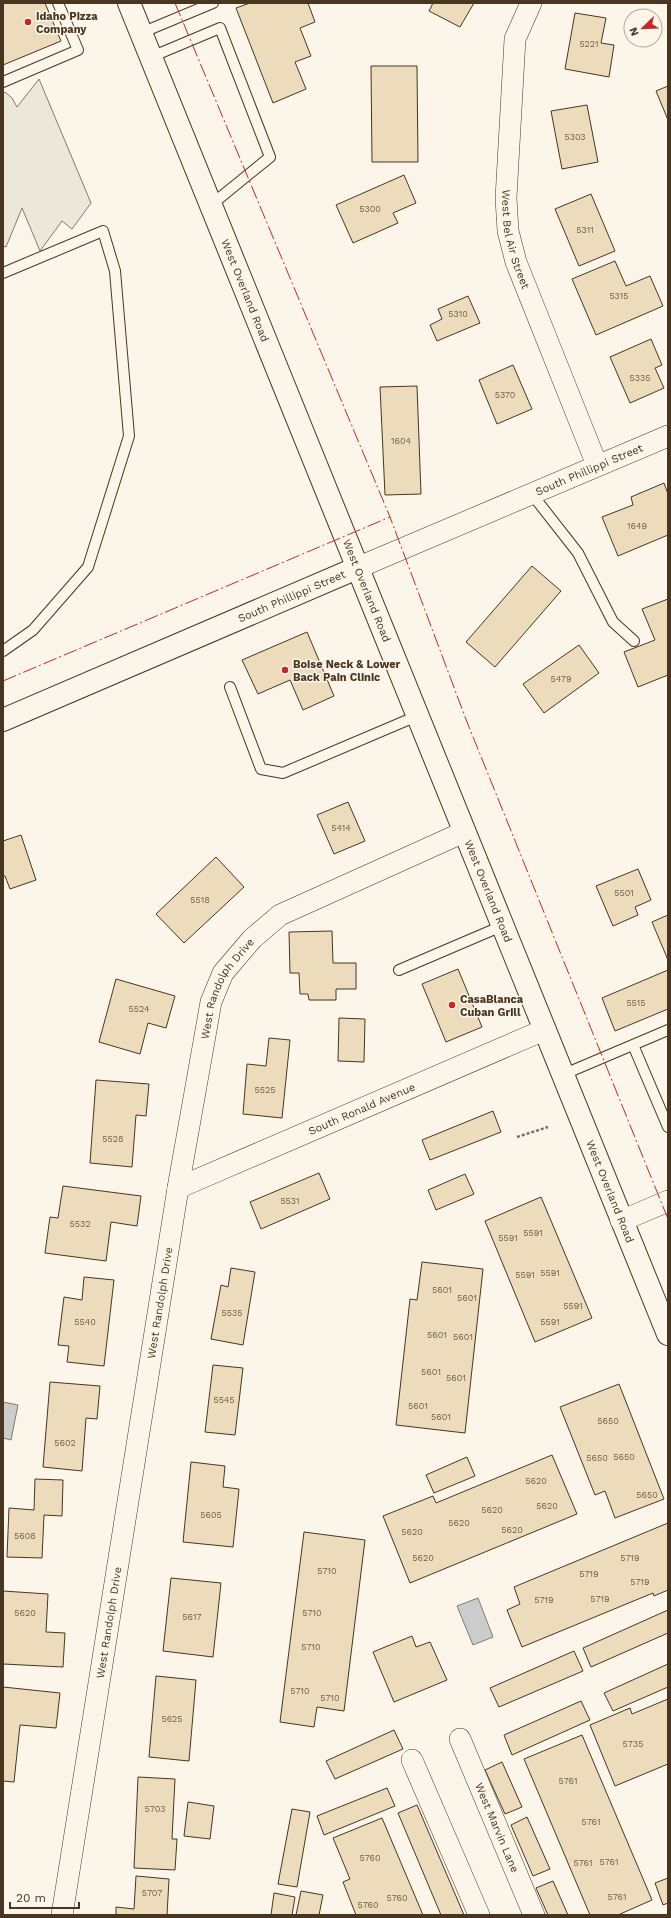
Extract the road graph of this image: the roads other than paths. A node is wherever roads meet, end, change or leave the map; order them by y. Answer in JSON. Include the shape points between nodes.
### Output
{"nodes":[{"id":1,"x":58,"y":3,"type":"edge"},
{"id":2,"x":129,"y":3,"type":"edge"},
{"id":3,"x":213,"y":3,"type":"edge"},
{"id":4,"x":531,"y":3,"type":"edge"},
{"id":5,"x":141,"y":33,"type":"junction"},
{"id":6,"x":151,"y":57,"type":"junction"},
{"id":7,"x":3,"y":82,"type":"edge"},
{"id":8,"x":211,"y":205,"type":"junction"},
{"id":9,"x":3,"y":274,"type":"edge"},
{"id":10,"x":668,"y":436,"type":"edge"},
{"id":11,"x":597,"y":465,"type":"junction"},
{"id":12,"x":531,"y":493,"type":"junction"},
{"id":13,"x":357,"y":568,"type":"junction"},
{"id":14,"x":634,"y":641,"type":"dead end"},
{"id":15,"x":3,"y":651,"type":"edge"},
{"id":16,"x":230,"y":687,"type":"dead end"},
{"id":17,"x":417,"y":716,"type":"junction"},
{"id":18,"x":3,"y":720,"type":"edge"},
{"id":19,"x":464,"y":832,"type":"junction"},
{"id":20,"x":502,"y":926,"type":"junction"},
{"id":21,"x":399,"y":970,"type":"dead end"},
{"id":22,"x":544,"y":1030,"type":"junction"},
{"id":23,"x":668,"y":1030,"type":"edge"},
{"id":24,"x":633,"y":1045,"type":"junction"},
{"id":25,"x":562,"y":1075,"type":"junction"},
{"id":26,"x":668,"y":1127,"type":"edge"},
{"id":27,"x":178,"y":1188,"type":"junction"},
{"id":28,"x":668,"y":1201,"type":"edge"},
{"id":29,"x":621,"y":1221,"type":"junction"},
{"id":30,"x":668,"y":1334,"type":"edge"},
{"id":31,"x":460,"y":1739,"type":"dead end"},
{"id":32,"x":412,"y":1760,"type":"dead end"},
{"id":33,"x":62,"y":1915,"type":"edge"},
{"id":34,"x":479,"y":1915,"type":"edge"},
{"id":35,"x":534,"y":1915,"type":"edge"}],
"edges":[{"from":1,"to":7,"type":"lane","via":[[78,50]]},
{"from":2,"to":5,"type":"main road","name":"West Overland Road"},
{"from":3,"to":5,"type":"lane"},
{"from":4,"to":11,"type":"street","name":"West Bel Air Street","via":[[515,39],[506,198],[508,231],[516,262]]},
{"from":5,"to":6,"type":"main road","name":"West Overland Road"},
{"from":6,"to":8,"type":"main road","name":"West Overland Road"},
{"from":6,"to":8,"type":"lane","via":[[220,28],[270,157]]},
{"from":8,"to":13,"type":"main road","name":"West Overland Road"},
{"from":9,"to":15,"type":"lane","via":[[103,231],[115,271],[129,436],[88,567],[33,630]]},
{"from":10,"to":11,"type":"street","name":"South Phillippi Street"},
{"from":11,"to":12,"type":"street","name":"South Phillippi Street"},
{"from":12,"to":13,"type":"street","name":"South Phillippi Street"},
{"from":12,"to":14,"type":"lane","via":[[578,553],[613,622]]},
{"from":13,"to":17,"type":"main road","name":"West Overland Road"},
{"from":13,"to":18,"type":"main road","name":"South Phillippi Street"},
{"from":16,"to":17,"type":"lane","via":[[261,769],[283,774]]},
{"from":17,"to":19,"type":"main road","name":"West Overland Road"},
{"from":19,"to":20,"type":"main road","name":"West Overland Road"},
{"from":19,"to":27,"type":"street","name":"West Randolph Drive","via":[[280,915],[252,939],[224,973],[211,1002]]},
{"from":20,"to":21,"type":"lane"},
{"from":20,"to":22,"type":"main road","name":"West Overland Road"},
{"from":22,"to":25,"type":"main road","name":"West Overland Road"},
{"from":22,"to":27,"type":"street","name":"South Ronald Avenue"},
{"from":23,"to":24,"type":"lane"},
{"from":24,"to":25,"type":"lane"},
{"from":24,"to":26,"type":"lane"},
{"from":25,"to":29,"type":"main road","name":"West Overland Road"},
{"from":27,"to":33,"type":"street","name":"West Randolph Drive"},
{"from":28,"to":29,"type":"street"},
{"from":29,"to":30,"type":"main road","name":"West Overland Road"},
{"from":31,"to":35,"type":"street","name":"West Marvin Lane"},
{"from":32,"to":34,"type":"street"}]}
